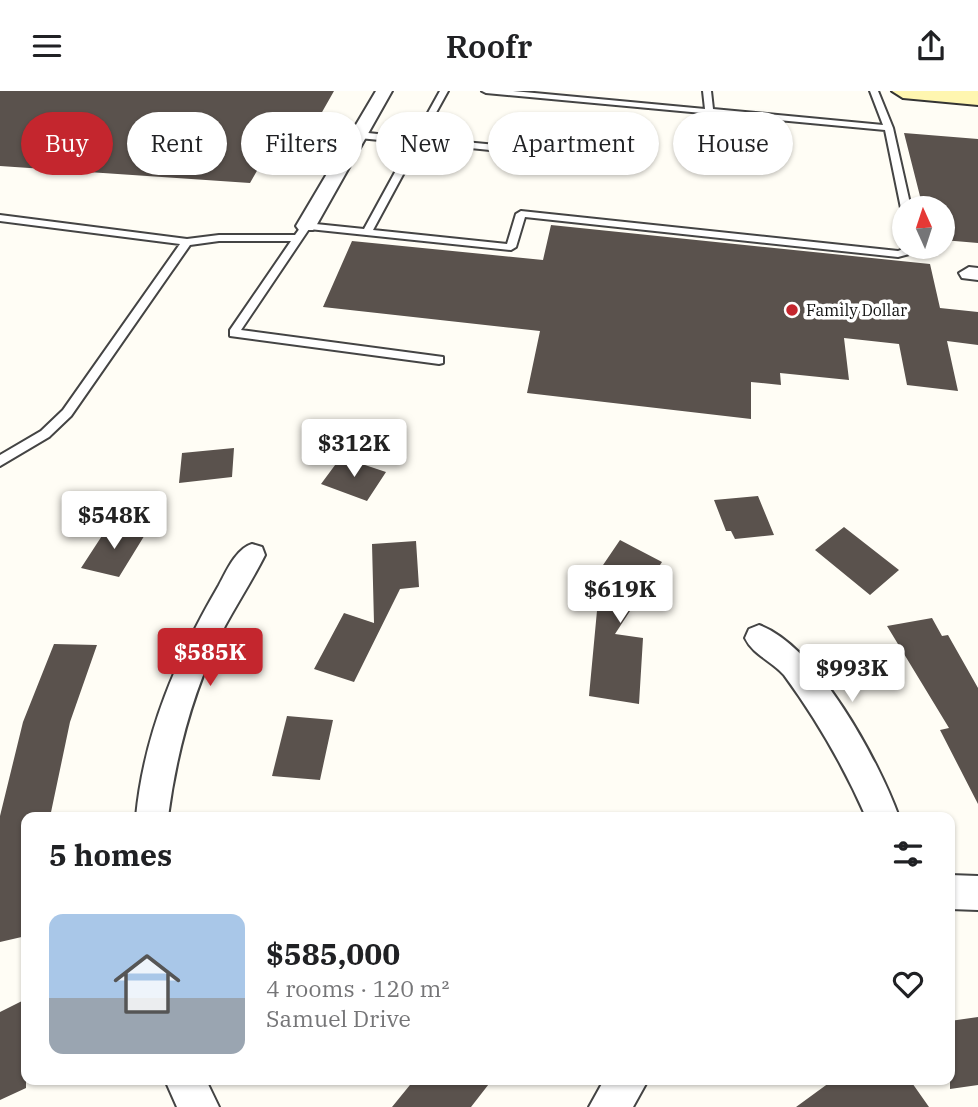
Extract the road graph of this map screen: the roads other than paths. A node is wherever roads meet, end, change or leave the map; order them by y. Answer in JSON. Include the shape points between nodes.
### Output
{"nodes":[{"id":1,"x":384,"y":91,"type":"edge"},
{"id":2,"x":444,"y":91,"type":"edge"},
{"id":3,"x":486,"y":91,"type":"edge"},
{"id":4,"x":707,"y":91,"type":"edge"},
{"id":5,"x":874,"y":91,"type":"edge"},
{"id":6,"x":904,"y":91,"type":"edge"},
{"id":7,"x":968,"y":95,"type":"edge"},
{"id":8,"x":709,"y":111,"type":"junction"},
{"id":9,"x":432,"y":112,"type":"edge"},
{"id":10,"x":889,"y":128,"type":"junction"},
{"id":11,"x":362,"y":130,"type":"edge"},
{"id":12,"x":335,"y":175,"type":"edge"},
{"id":13,"x":397,"y":175,"type":"edge"},
{"id":14,"x":903,"y":196,"type":"edge"},
{"id":15,"x":0,"y":218,"type":"edge"},
{"id":16,"x":302,"y":232,"type":"junction"},
{"id":17,"x":367,"y":232,"type":"junction"},
{"id":18,"x":187,"y":242,"type":"junction"},
{"id":19,"x":892,"y":253,"type":"edge"},
{"id":20,"x":439,"y":360,"type":"dead end"},
{"id":21,"x":0,"y":461,"type":"edge"},
{"id":22,"x":252,"y":555,"type":"dead end"},
{"id":23,"x":759,"y":638,"type":"dead end"},
{"id":24,"x":153,"y":812,"type":"edge"},
{"id":25,"x":881,"y":812,"type":"edge"},
{"id":26,"x":955,"y":892,"type":"edge"},
{"id":27,"x":978,"y":893,"type":"edge"},
{"id":28,"x":187,"y":1085,"type":"edge"},
{"id":29,"x":624,"y":1085,"type":"edge"},
{"id":30,"x":199,"y":1107,"type":"edge"},
{"id":31,"x":609,"y":1107,"type":"edge"}],
"edges":[{"from":1,"to":11,"type":"street"},
{"from":2,"to":9,"type":"lane"},
{"from":3,"to":8,"type":"lane"},
{"from":4,"to":8,"type":"lane"},
{"from":5,"to":10,"type":"lane"},
{"from":6,"to":7,"type":"main road"},
{"from":8,"to":10,"type":"lane"},
{"from":10,"to":14,"type":"lane"},
{"from":12,"to":16,"type":"street"},
{"from":13,"to":17,"type":"lane"},
{"from":15,"to":18,"type":"lane"},
{"from":16,"to":17,"type":"lane"},
{"from":16,"to":18,"type":"lane"},
{"from":16,"to":20,"type":"lane","via":[[234,333]]},
{"from":17,"to":19,"type":"lane","via":[[511,247],[521,214]]},
{"from":18,"to":21,"type":"lane","via":[[67,413],[45,434]]},
{"from":22,"to":24,"type":"street","via":[[218,607],[193,660],[162,760]]},
{"from":23,"to":25,"type":"street","via":[[792,663],[852,750]]},
{"from":26,"to":27,"type":"street"},
{"from":28,"to":30,"type":"street"},
{"from":29,"to":31,"type":"street"}]}
